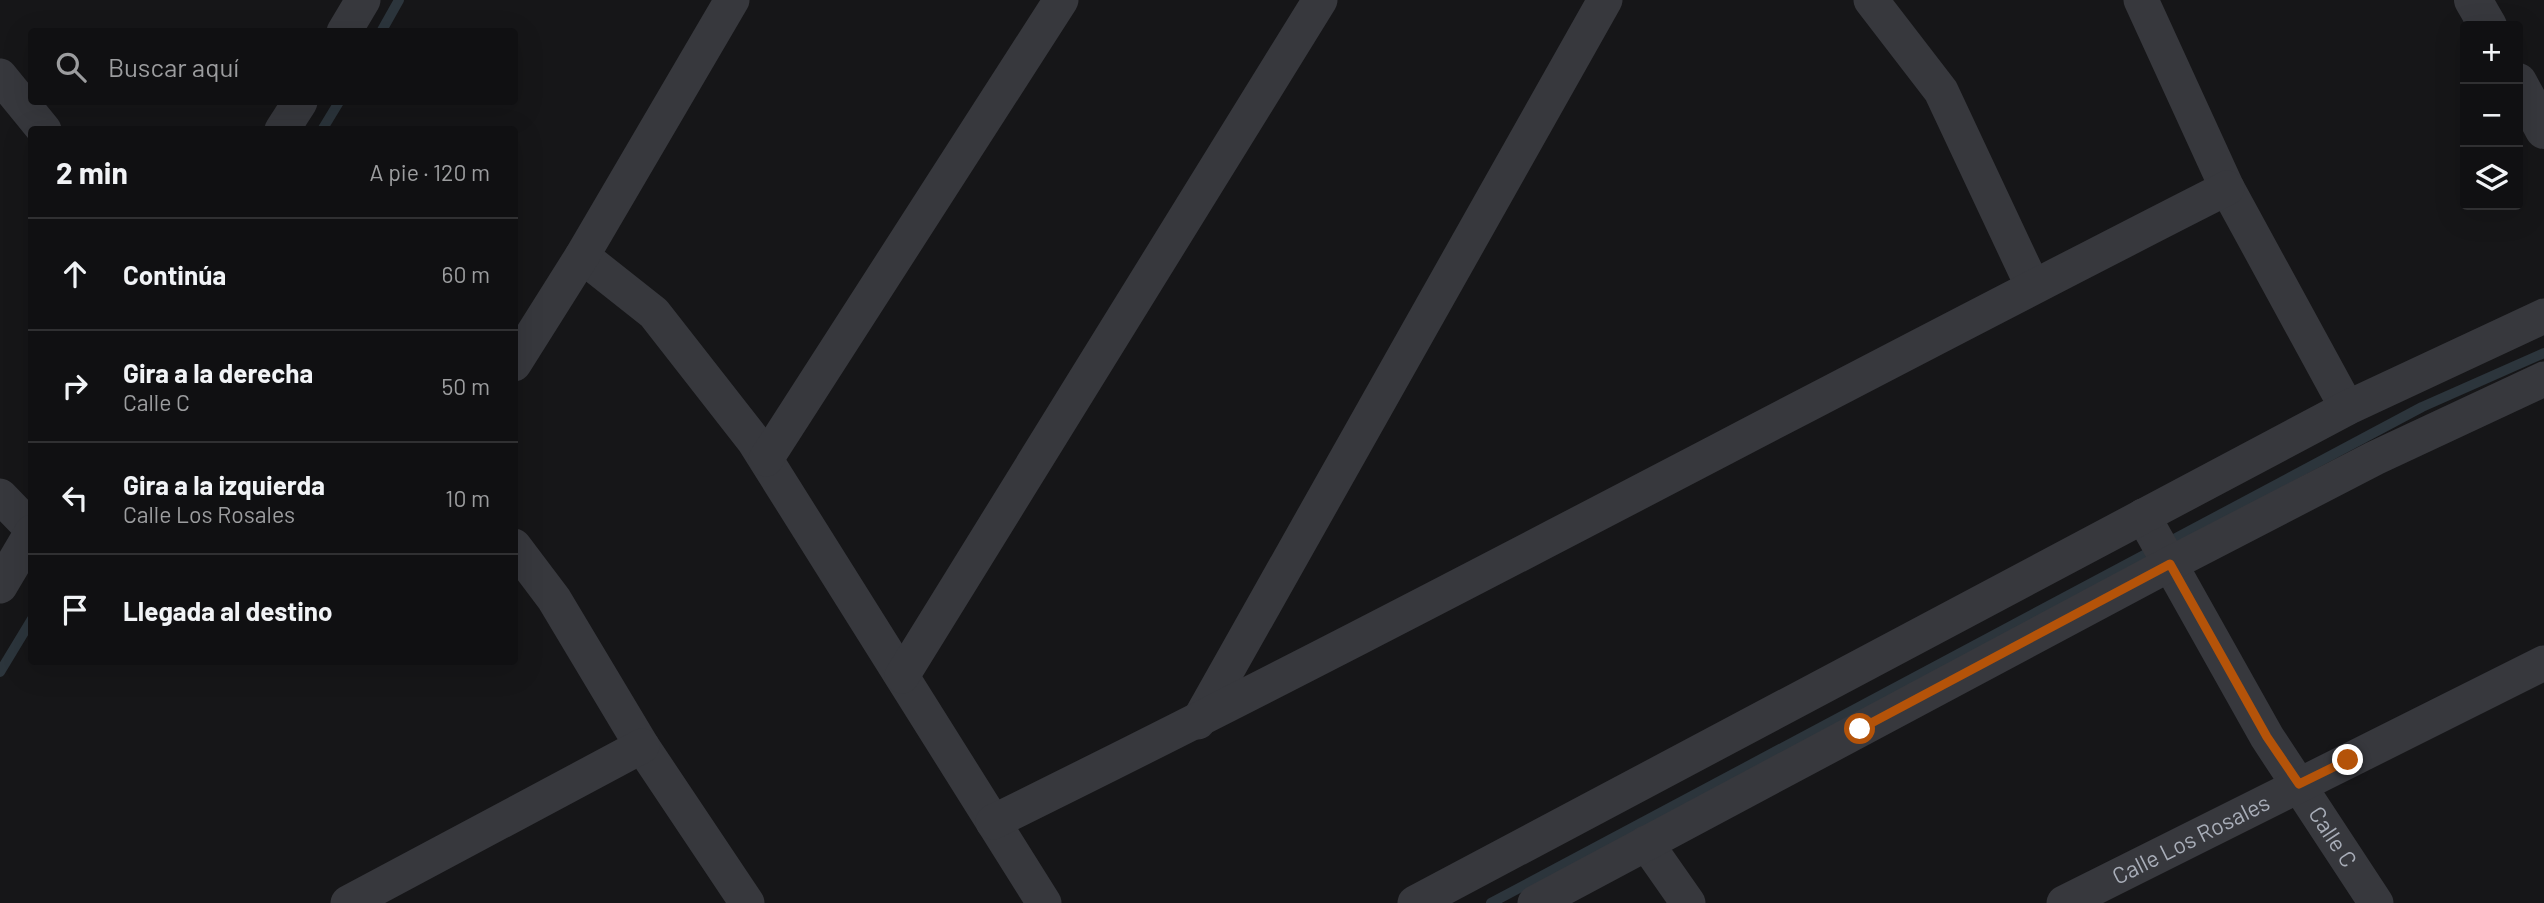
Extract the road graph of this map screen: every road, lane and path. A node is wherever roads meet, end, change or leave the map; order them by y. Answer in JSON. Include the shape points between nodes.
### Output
{"nodes":[{"id":1,"x":732,"y":0,"type":"edge"},
{"id":2,"x":1061,"y":0,"type":"edge"},
{"id":3,"x":1320,"y":0,"type":"edge"},
{"id":4,"x":1605,"y":0,"type":"edge"},
{"id":5,"x":1871,"y":0,"type":"edge"},
{"id":6,"x":2141,"y":0,"type":"edge"},
{"id":7,"x":2473,"y":0,"type":"edge"},
{"id":8,"x":2485,"y":21,"type":"edge"},
{"id":9,"x":0,"y":76,"type":"edge"},
{"id":10,"x":2519,"y":84,"type":"edge"},
{"id":11,"x":298,"y":105,"type":"edge"},
{"id":12,"x":41,"y":126,"type":"edge"},
{"id":13,"x":285,"y":126,"type":"edge"},
{"id":14,"x":2544,"y":130,"type":"edge"},
{"id":15,"x":2227,"y":188,"type":"junction"},
{"id":16,"x":582,"y":256,"type":"junction"},
{"id":17,"x":2033,"y":286,"type":"junction"},
{"id":18,"x":2544,"y":316,"type":"edge"},
{"id":19,"x":518,"y":358,"type":"edge"},
{"id":20,"x":2544,"y":379,"type":"edge"},
{"id":21,"x":2347,"y":408,"type":"junction"},
{"id":22,"x":765,"y":459,"type":"junction"},
{"id":23,"x":0,"y":496,"type":"edge"},
{"id":24,"x":28,"y":526,"type":"edge"},
{"id":25,"x":28,"y":537,"type":"edge"},
{"id":26,"x":2156,"y":540,"type":"junction"},
{"id":27,"x":518,"y":551,"type":"edge"},
{"id":28,"x":0,"y":586,"type":"edge"},
{"id":29,"x":2544,"y":663,"type":"edge"},
{"id":30,"x":902,"y":676,"type":"junction"},
{"id":31,"x":1198,"y":722,"type":"junction"},
{"id":32,"x":642,"y":746,"type":"junction"},
{"id":33,"x":2299,"y":784,"type":"junction"},
{"id":34,"x":993,"y":822,"type":"junction"},
{"id":35,"x":1646,"y":843,"type":"junction"},
{"id":36,"x":348,"y":903,"type":"edge"},
{"id":37,"x":747,"y":903,"type":"edge"},
{"id":38,"x":1044,"y":903,"type":"edge"},
{"id":39,"x":1415,"y":903,"type":"edge"},
{"id":40,"x":1535,"y":903,"type":"edge"},
{"id":41,"x":1688,"y":903,"type":"edge"},
{"id":42,"x":2064,"y":903,"type":"edge"},
{"id":43,"x":2376,"y":903,"type":"edge"}],
"edges":[{"from":1,"to":16,"type":"street"},
{"from":2,"to":22,"type":"street"},
{"from":3,"to":30,"type":"street"},
{"from":4,"to":31,"type":"street"},
{"from":5,"to":17,"type":"street","via":[[1941,92]]},
{"from":6,"to":15,"type":"street"},
{"from":7,"to":8,"type":"street"},
{"from":9,"to":12,"type":"street"},
{"from":10,"to":14,"type":"street"},
{"from":11,"to":13,"type":"street"},
{"from":15,"to":17,"type":"street"},
{"from":15,"to":21,"type":"street"},
{"from":16,"to":19,"type":"street"},
{"from":16,"to":22,"type":"street","via":[[654,313]]},
{"from":17,"to":31,"type":"street"},
{"from":18,"to":21,"type":"street"},
{"from":20,"to":26,"type":"street","via":[[2375,458]]},
{"from":21,"to":26,"type":"street"},
{"from":22,"to":30,"type":"street"},
{"from":23,"to":24,"type":"street"},
{"from":25,"to":28,"type":"street"},
{"from":26,"to":33,"type":"street","name":"Calle C","via":[[2267,737]]},
{"from":26,"to":35,"type":"street"},
{"from":26,"to":39,"type":"street"},
{"from":27,"to":32,"type":"street","via":[[554,599]]},
{"from":29,"to":33,"type":"street","name":"Calle Los Rosales"},
{"from":30,"to":34,"type":"street"},
{"from":31,"to":34,"type":"street"},
{"from":32,"to":36,"type":"street"},
{"from":32,"to":37,"type":"street"},
{"from":33,"to":42,"type":"street","name":"Calle Los Rosales"},
{"from":33,"to":43,"type":"street","name":"Calle C"},
{"from":34,"to":38,"type":"street"},
{"from":35,"to":40,"type":"street"},
{"from":35,"to":41,"type":"street"}]}
